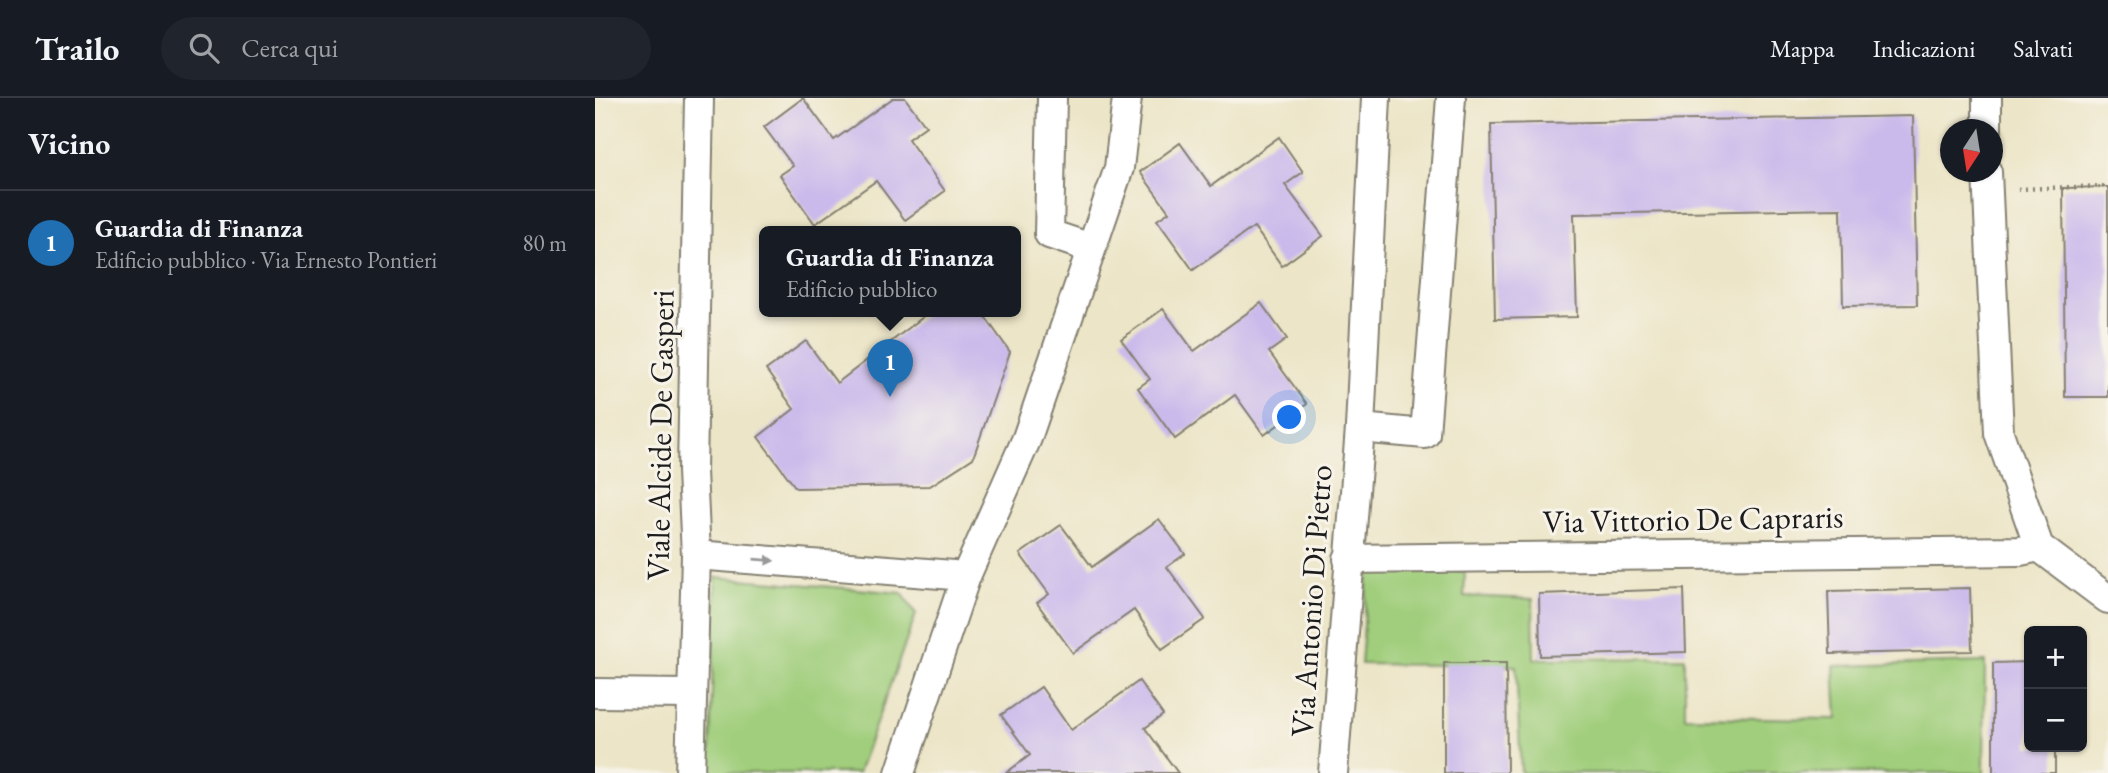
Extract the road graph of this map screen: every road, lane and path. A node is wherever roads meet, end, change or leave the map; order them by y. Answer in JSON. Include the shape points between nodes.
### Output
{"nodes":[{"id":1,"x":699,"y":98,"type":"edge"},
{"id":2,"x":1052,"y":98,"type":"edge"},
{"id":3,"x":1127,"y":98,"type":"edge"},
{"id":4,"x":1376,"y":98,"type":"edge"},
{"id":5,"x":1451,"y":98,"type":"edge"},
{"id":6,"x":1987,"y":98,"type":"edge"},
{"id":7,"x":1987,"y":119,"type":"edge"},
{"id":8,"x":1987,"y":182,"type":"edge"},
{"id":9,"x":2003,"y":182,"type":"edge"},
{"id":10,"x":2108,"y":186,"type":"edge"},
{"id":11,"x":1091,"y":248,"type":"junction"},
{"id":12,"x":1360,"y":428,"type":"junction"},
{"id":13,"x":2039,"y":547,"type":"junction"},
{"id":14,"x":696,"y":555,"type":"junction"},
{"id":15,"x":1348,"y":559,"type":"junction"},
{"id":16,"x":966,"y":576,"type":"junction"},
{"id":17,"x":2108,"y":599,"type":"edge"},
{"id":18,"x":595,"y":693,"type":"edge"},
{"id":19,"x":691,"y":694,"type":"junction"},
{"id":20,"x":690,"y":773,"type":"edge"},
{"id":21,"x":900,"y":773,"type":"edge"},
{"id":22,"x":1333,"y":773,"type":"edge"}],
"edges":[{"from":1,"to":14,"type":"street","name":"Viale Alcide De Gasperi","via":[[692,471]]},
{"from":2,"to":11,"type":"street","via":[[1049,233]]},
{"from":3,"to":11,"type":"street","via":[[1119,168]]},
{"from":4,"to":12,"type":"street","name":"Via Antonio Di Pietro"},
{"from":5,"to":12,"type":"street","via":[[1425,434]]},
{"from":6,"to":7,"type":"street"},
{"from":8,"to":13,"type":"street","via":[[1999,433]]},
{"from":9,"to":10,"type":"path"},
{"from":11,"to":16,"type":"street","via":[[1027,438]]},
{"from":12,"to":15,"type":"street","name":"Via Antonio Di Pietro"},
{"from":13,"to":15,"type":"street","name":"Via Vittorio De Capraris","via":[[2020,551]]},
{"from":13,"to":17,"type":"street"},
{"from":14,"to":16,"type":"street","one_way":true},
{"from":14,"to":19,"type":"street","name":"Viale Alcide De Gasperi"},
{"from":15,"to":22,"type":"street","name":"Via Antonio Di Pietro"},
{"from":16,"to":21,"type":"street"},
{"from":18,"to":19,"type":"street"},
{"from":19,"to":20,"type":"street","name":"Viale Alcide De Gasperi"}]}
